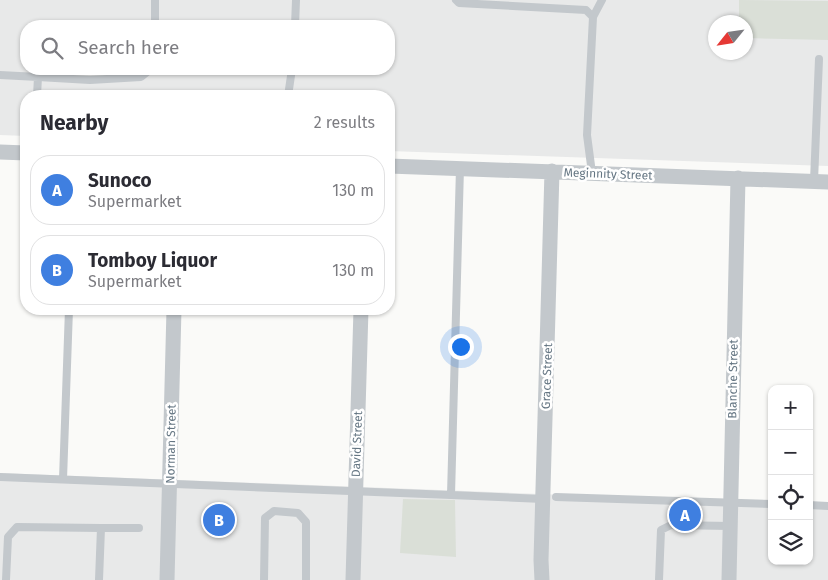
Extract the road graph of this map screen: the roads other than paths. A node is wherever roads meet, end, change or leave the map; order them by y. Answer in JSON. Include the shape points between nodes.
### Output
{"nodes":[{"id":1,"x":156,"y":0,"type":"edge"},
{"id":2,"x":296,"y":0,"type":"edge"},
{"id":3,"x":602,"y":0,"type":"edge"},
{"id":4,"x":458,"y":2,"type":"edge"},
{"id":5,"x":593,"y":17,"type":"junction"},
{"id":6,"x":155,"y":20,"type":"edge"},
{"id":7,"x":295,"y":20,"type":"edge"},
{"id":8,"x":819,"y":59,"type":"dead end"},
{"id":9,"x":0,"y":75,"type":"edge"},
{"id":10,"x":144,"y":75,"type":"edge"},
{"id":11,"x":291,"y":75,"type":"edge"},
{"id":12,"x":38,"y":78,"type":"junction"},
{"id":13,"x":37,"y":90,"type":"edge"},
{"id":14,"x":289,"y":90,"type":"edge"},
{"id":15,"x":0,"y":152,"type":"edge"},
{"id":16,"x":20,"y":153,"type":"edge"},
{"id":17,"x":395,"y":166,"type":"edge"},
{"id":18,"x":460,"y":168,"type":"junction"},
{"id":19,"x":552,"y":171,"type":"junction"},
{"id":20,"x":592,"y":173,"type":"junction"},
{"id":21,"x":738,"y":178,"type":"junction"},
{"id":22,"x":821,"y":181,"type":"edge"},
{"id":23,"x":69,"y":315,"type":"edge"},
{"id":24,"x":174,"y":315,"type":"edge"},
{"id":25,"x":361,"y":315,"type":"edge"},
{"id":26,"x":0,"y":477,"type":"edge"},
{"id":27,"x":63,"y":479,"type":"junction"},
{"id":28,"x":170,"y":483,"type":"junction"},
{"id":29,"x":356,"y":492,"type":"junction"},
{"id":30,"x":451,"y":495,"type":"junction"},
{"id":31,"x":550,"y":498,"type":"junction"},
{"id":32,"x":730,"y":502,"type":"junction"},
{"id":33,"x":768,"y":504,"type":"edge"},
{"id":34,"x":813,"y":505,"type":"edge"},
{"id":35,"x":828,"y":506,"type":"edge"},
{"id":36,"x":730,"y":526,"type":"junction"},
{"id":37,"x":101,"y":528,"type":"junction"},
{"id":38,"x":139,"y":528,"type":"dead end"},
{"id":39,"x":6,"y":580,"type":"edge"},
{"id":40,"x":99,"y":580,"type":"edge"},
{"id":41,"x":167,"y":580,"type":"edge"},
{"id":42,"x":264,"y":580,"type":"edge"},
{"id":43,"x":306,"y":580,"type":"edge"},
{"id":44,"x":353,"y":580,"type":"edge"},
{"id":45,"x":542,"y":580,"type":"edge"},
{"id":46,"x":659,"y":580,"type":"edge"},
{"id":47,"x":729,"y":580,"type":"edge"}],
"edges":[{"from":1,"to":6,"type":"lane"},
{"from":2,"to":7,"type":"lane"},
{"from":3,"to":5,"type":"lane"},
{"from":4,"to":5,"type":"lane","via":[[586,10]]},
{"from":5,"to":20,"type":"lane","via":[[587,135]]},
{"from":8,"to":22,"type":"lane"},
{"from":9,"to":12,"type":"lane"},
{"from":10,"to":12,"type":"lane","via":[[141,78],[90,80]]},
{"from":11,"to":14,"type":"lane"},
{"from":12,"to":13,"type":"lane"},
{"from":15,"to":16,"type":"street"},
{"from":17,"to":18,"type":"street","name":"Meginnity Street"},
{"from":18,"to":19,"type":"street","name":"Meginnity Street"},
{"from":18,"to":30,"type":"lane"},
{"from":19,"to":20,"type":"street","name":"Meginnity Street"},
{"from":19,"to":31,"type":"street","name":"Grace Street"},
{"from":20,"to":21,"type":"street","name":"Meginnity Street"},
{"from":21,"to":22,"type":"street","name":"Meginnity Street"},
{"from":21,"to":32,"type":"street","name":"Blanche Street"},
{"from":23,"to":27,"type":"lane"},
{"from":24,"to":28,"type":"street","name":"Norman Street"},
{"from":25,"to":29,"type":"street","name":"David Street"},
{"from":26,"to":27,"type":"lane"},
{"from":27,"to":28,"type":"lane"},
{"from":28,"to":29,"type":"lane"},
{"from":28,"to":41,"type":"street","name":"Norman Street"},
{"from":29,"to":30,"type":"lane"},
{"from":29,"to":44,"type":"street","name":"David Street"},
{"from":30,"to":31,"type":"lane"},
{"from":31,"to":32,"type":"lane"},
{"from":31,"to":45,"type":"street","name":"Grace Street"},
{"from":32,"to":33,"type":"lane"},
{"from":32,"to":36,"type":"street","name":"Blanche Street"},
{"from":34,"to":35,"type":"lane"},
{"from":36,"to":46,"type":"lane","via":[[671,525],[660,530]]},
{"from":36,"to":47,"type":"street","name":"Blanche Street"},
{"from":37,"to":38,"type":"lane"},
{"from":37,"to":39,"type":"lane","via":[[17,527],[8,537]]},
{"from":37,"to":40,"type":"lane"},
{"from":42,"to":43,"type":"lane","via":[[265,518],[274,511],[298,513],[306,522]]}]}
